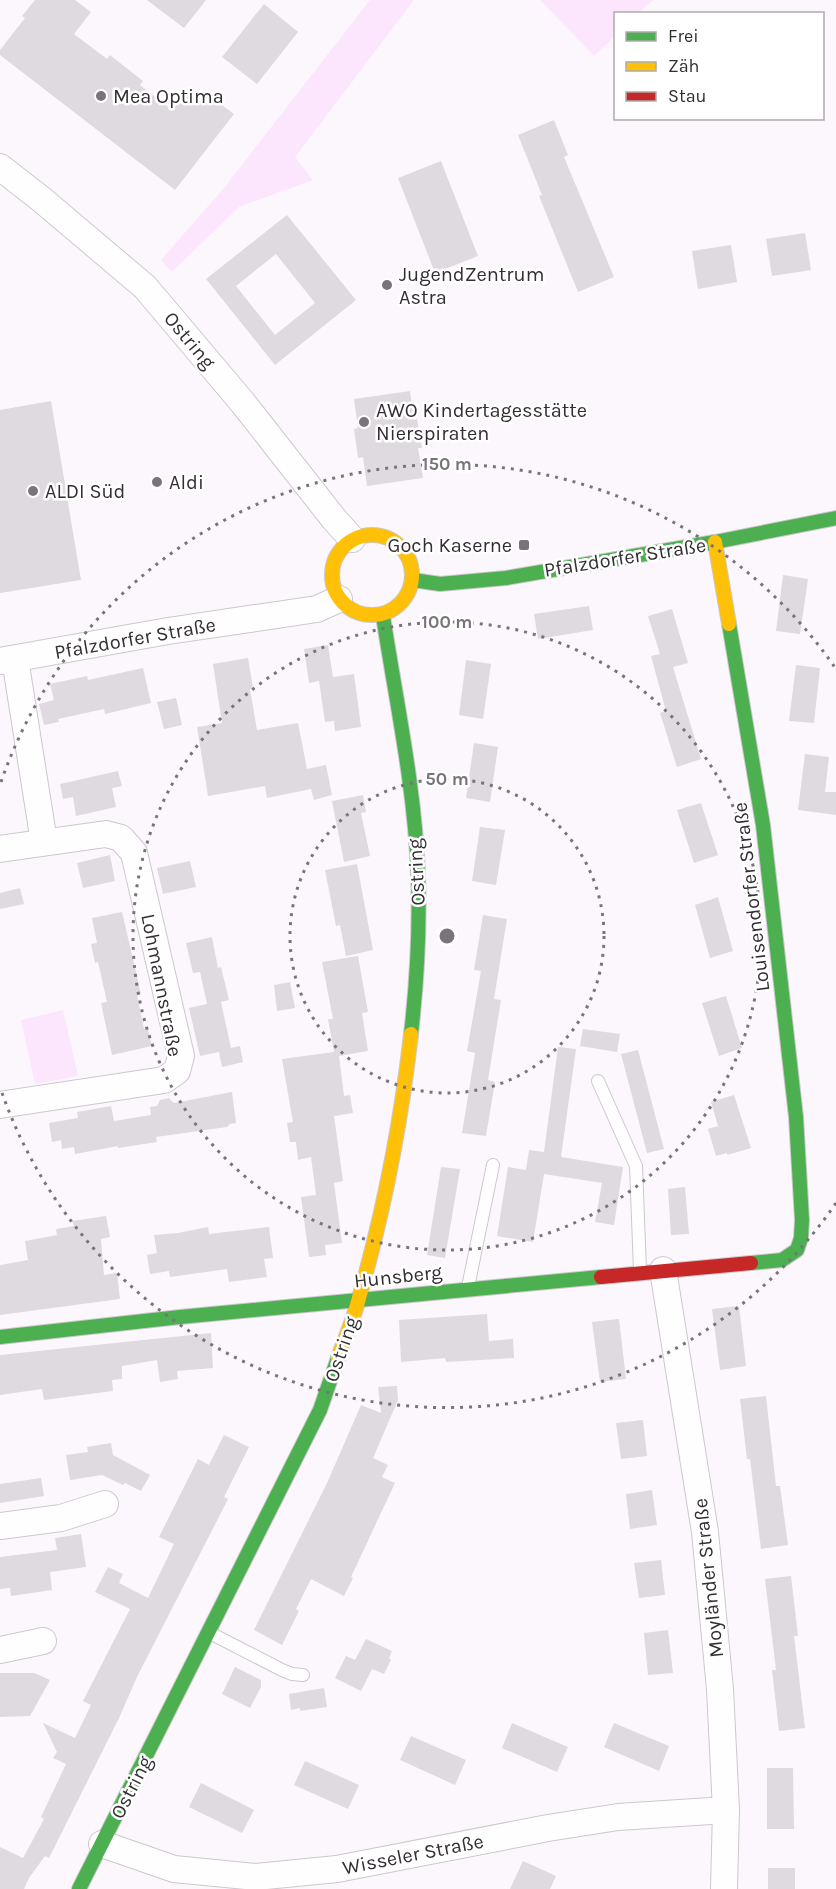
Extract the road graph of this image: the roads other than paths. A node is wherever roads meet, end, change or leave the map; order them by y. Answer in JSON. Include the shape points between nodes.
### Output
{"nodes":[{"id":1,"x":0,"y":167,"type":"edge"},
{"id":2,"x":836,"y":518,"type":"edge"},
{"id":3,"x":352,"y":539,"type":"junction"},
{"id":4,"x":715,"y":542,"type":"junction"},
{"id":5,"x":413,"y":580,"type":"junction"},
{"id":6,"x":339,"y":599,"type":"junction"},
{"id":7,"x":383,"y":616,"type":"junction"},
{"id":8,"x":8,"y":660,"type":"edge"},
{"id":9,"x":44,"y":842,"type":"junction"},
{"id":10,"x":0,"y":849,"type":"edge"},
{"id":11,"x":598,"y":1081,"type":"dead end"},
{"id":12,"x":0,"y":1105,"type":"edge"},
{"id":13,"x":493,"y":1165,"type":"dead end"},
{"id":14,"x":797,"y":1250,"type":"joint"},
{"id":15,"x":652,"y":1271,"type":"junction"},
{"id":16,"x":468,"y":1289,"type":"junction"},
{"id":17,"x":359,"y":1299,"type":"junction"},
{"id":18,"x":0,"y":1337,"type":"edge"},
{"id":19,"x":105,"y":1504,"type":"dead end"},
{"id":20,"x":0,"y":1526,"type":"edge"},
{"id":21,"x":209,"y":1632,"type":"junction"},
{"id":22,"x":43,"y":1641,"type":"dead end"},
{"id":23,"x":0,"y":1650,"type":"edge"},
{"id":24,"x":303,"y":1675,"type":"dead end"},
{"id":25,"x":726,"y":1810,"type":"junction"},
{"id":26,"x":102,"y":1844,"type":"junction"},
{"id":27,"x":79,"y":1889,"type":"edge"},
{"id":28,"x":724,"y":1889,"type":"edge"}],
"edges":[{"from":1,"to":3,"type":"street","name":"Ostring","via":[[145,287]]},
{"from":2,"to":4,"type":"street","name":"Pfalzdorfer Straße"},
{"from":3,"to":5,"type":"street","via":[[386,536],[400,545],[410,559]]},
{"from":3,"to":6,"type":"street","via":[[336,555],[333,566],[331,578]]},
{"from":4,"to":5,"type":"street","name":"Pfalzdorfer Straße","via":[[506,578],[440,584]]},
{"from":4,"to":14,"type":"street","name":"Louisendorfer Straße","via":[[763,825],[796,1117],[802,1220]]},
{"from":5,"to":7,"type":"street","via":[[399,606]]},
{"from":6,"to":7,"type":"street","via":[[366,616]]},
{"from":6,"to":8,"type":"street","name":"Pfalzdorfer Straße","via":[[316,609]]},
{"from":7,"to":17,"type":"street","name":"Ostring","via":[[410,787],[418,873],[418,951],[405,1090],[392,1166]]},
{"from":8,"to":9,"type":"street"},
{"from":9,"to":10,"type":"street","name":"Lohmannstraße"},
{"from":9,"to":12,"type":"street","name":"Lohmannstraße","via":[[106,834],[121,838],[135,853],[181,1056],[177,1071],[164,1080]]},
{"from":11,"to":15,"type":"lane","via":[[636,1166]]},
{"from":13,"to":16,"type":"lane"},
{"from":14,"to":15,"type":"street","name":"Hunsberg","via":[[782,1260]]},
{"from":15,"to":16,"type":"street","name":"Hunsberg"},
{"from":15,"to":25,"type":"street","name":"Moyländer Straße","via":[[705,1532],[720,1689]]},
{"from":16,"to":17,"type":"street","name":"Hunsberg"},
{"from":17,"to":18,"type":"street","name":"Hunsberg"},
{"from":17,"to":21,"type":"street","name":"Ostring","via":[[320,1410]]},
{"from":19,"to":20,"type":"street","via":[[61,1518]]},
{"from":21,"to":24,"type":"lane","via":[[282,1670]]},
{"from":21,"to":26,"type":"street","name":"Ostring"},
{"from":22,"to":23,"type":"street"},
{"from":25,"to":26,"type":"street","name":"Wisseler Straße","via":[[618,1817],[337,1869],[256,1877],[174,1869]]},
{"from":25,"to":28,"type":"street","name":"Moyländer Straße"},
{"from":26,"to":27,"type":"street","name":"Ostring"}]}
